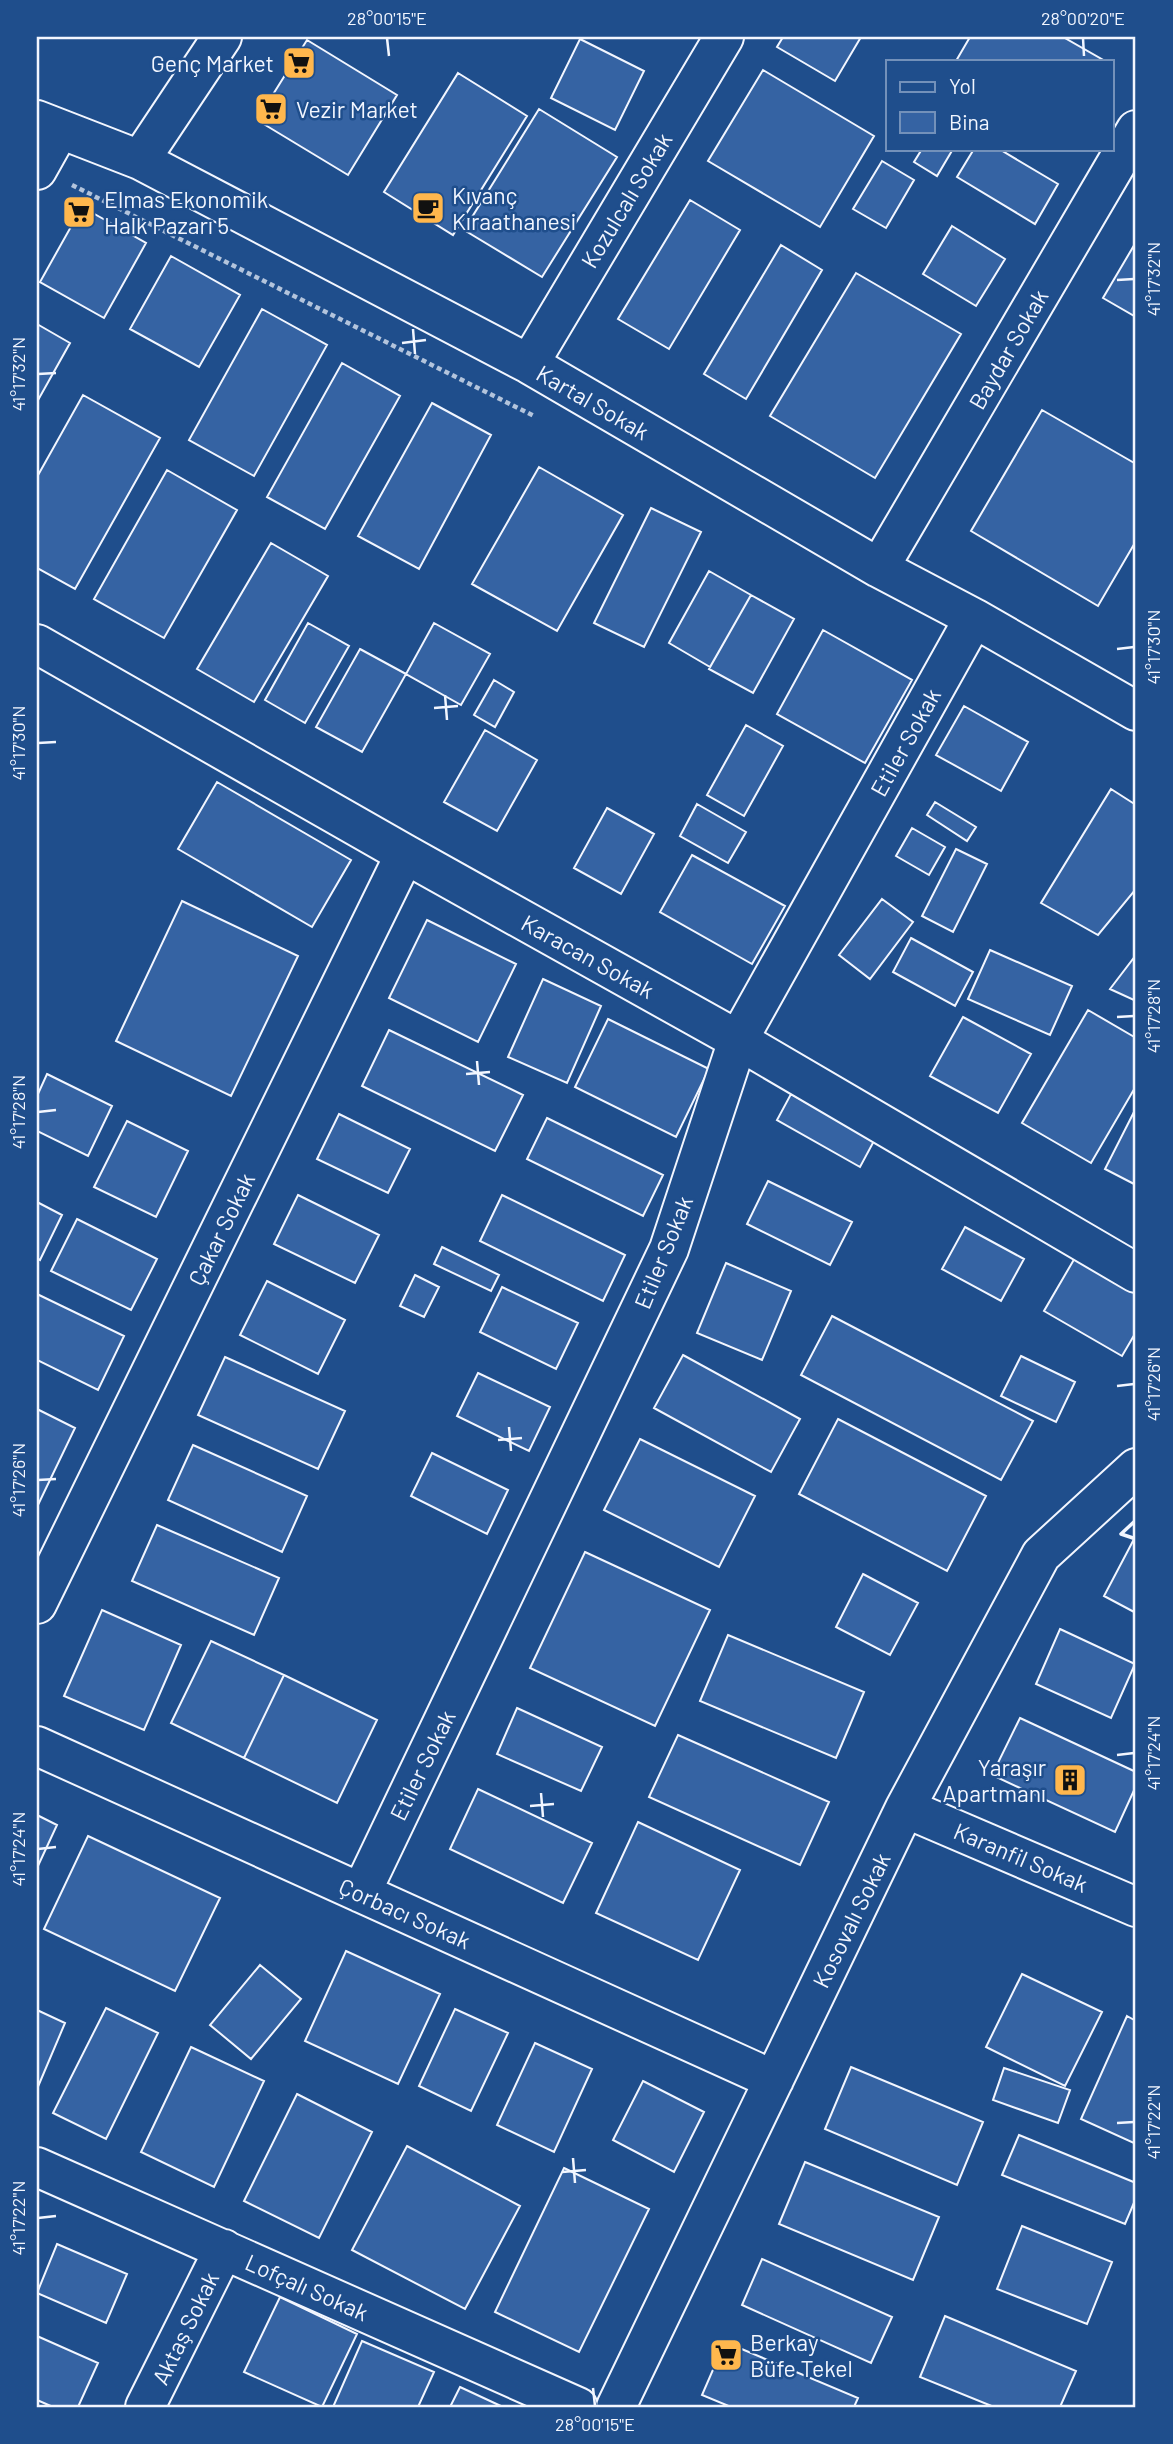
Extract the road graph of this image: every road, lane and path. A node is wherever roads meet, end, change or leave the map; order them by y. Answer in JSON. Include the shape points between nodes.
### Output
{"nodes":[{"id":1,"x":222,"y":37,"type":"edge"},
{"id":2,"x":724,"y":37,"type":"edge"},
{"id":3,"x":48,"y":124,"type":"edge"},
{"id":4,"x":1136,"y":130,"type":"edge"},
{"id":5,"x":140,"y":160,"type":"junction"},
{"id":6,"x":37,"y":169,"type":"edge"},
{"id":7,"x":529,"y":364,"type":"junction"},
{"id":8,"x":545,"y":422,"type":"dead end"},
{"id":9,"x":879,"y":568,"type":"junction"},
{"id":10,"x":974,"y":618,"type":"junction"},
{"id":11,"x":38,"y":649,"type":"edge"},
{"id":12,"x":1136,"y":711,"type":"edge"},
{"id":13,"x":405,"y":854,"type":"junction"},
{"id":14,"x":738,"y":1040,"type":"junction"},
{"id":15,"x":1136,"y":1273,"type":"edge"},
{"id":16,"x":1136,"y":1468,"type":"edge"},
{"id":17,"x":37,"y":1604,"type":"edge"},
{"id":18,"x":37,"y":1746,"type":"edge"},
{"id":19,"x":905,"y":1808,"type":"junction"},
{"id":20,"x":361,"y":1893,"type":"junction"},
{"id":21,"x":1136,"y":1907,"type":"edge"},
{"id":22,"x":774,"y":2080,"type":"junction"},
{"id":23,"x":37,"y":2167,"type":"edge"},
{"id":24,"x":224,"y":2249,"type":"junction"},
{"id":25,"x":145,"y":2407,"type":"edge"},
{"id":26,"x":578,"y":2407,"type":"edge"},
{"id":27,"x":616,"y":2407,"type":"edge"}],
"edges":[{"from":1,"to":5,"type":"street"},
{"from":2,"to":7,"type":"street","name":"Kozulcalı Sokak"},
{"from":3,"to":5,"type":"street","name":"Kartal Sokak"},
{"from":3,"to":6,"type":"street"},
{"from":4,"to":9,"type":"street","name":"Baydar Sokak"},
{"from":5,"to":7,"type":"street","name":"Kartal Sokak"},
{"from":6,"to":8,"type":"path"},
{"from":7,"to":9,"type":"street","name":"Kartal Sokak"},
{"from":9,"to":10,"type":"street","name":"Kartal Sokak"},
{"from":10,"to":12,"type":"street","name":"Kartal Sokak"},
{"from":10,"to":14,"type":"street","name":"Etiler Sokak"},
{"from":11,"to":13,"type":"street","name":"Karacan Sokak"},
{"from":13,"to":14,"type":"street","name":"Karacan Sokak"},
{"from":13,"to":17,"type":"street","name":"Çakar Sokak"},
{"from":14,"to":15,"type":"street","name":"Karacan Sokak"},
{"from":14,"to":20,"type":"street","name":"Etiler Sokak","via":[[669,1249]]},
{"from":16,"to":19,"type":"street","name":"Kosovalı Sokak","via":[[1041,1555]]},
{"from":18,"to":20,"type":"street","name":"Çorbacı Sokak"},
{"from":19,"to":21,"type":"street","name":"Karanfil Sokak"},
{"from":19,"to":22,"type":"street","name":"Kosovalı Sokak"},
{"from":20,"to":22,"type":"street","name":"Çorbacı Sokak"},
{"from":22,"to":27,"type":"street","name":"Kosovalı Sokak"},
{"from":23,"to":24,"type":"street","name":"Lofçalı Sokak"},
{"from":24,"to":25,"type":"street","name":"Aktaş Sokak"},
{"from":24,"to":26,"type":"street","name":"Lofçalı Sokak"}]}
